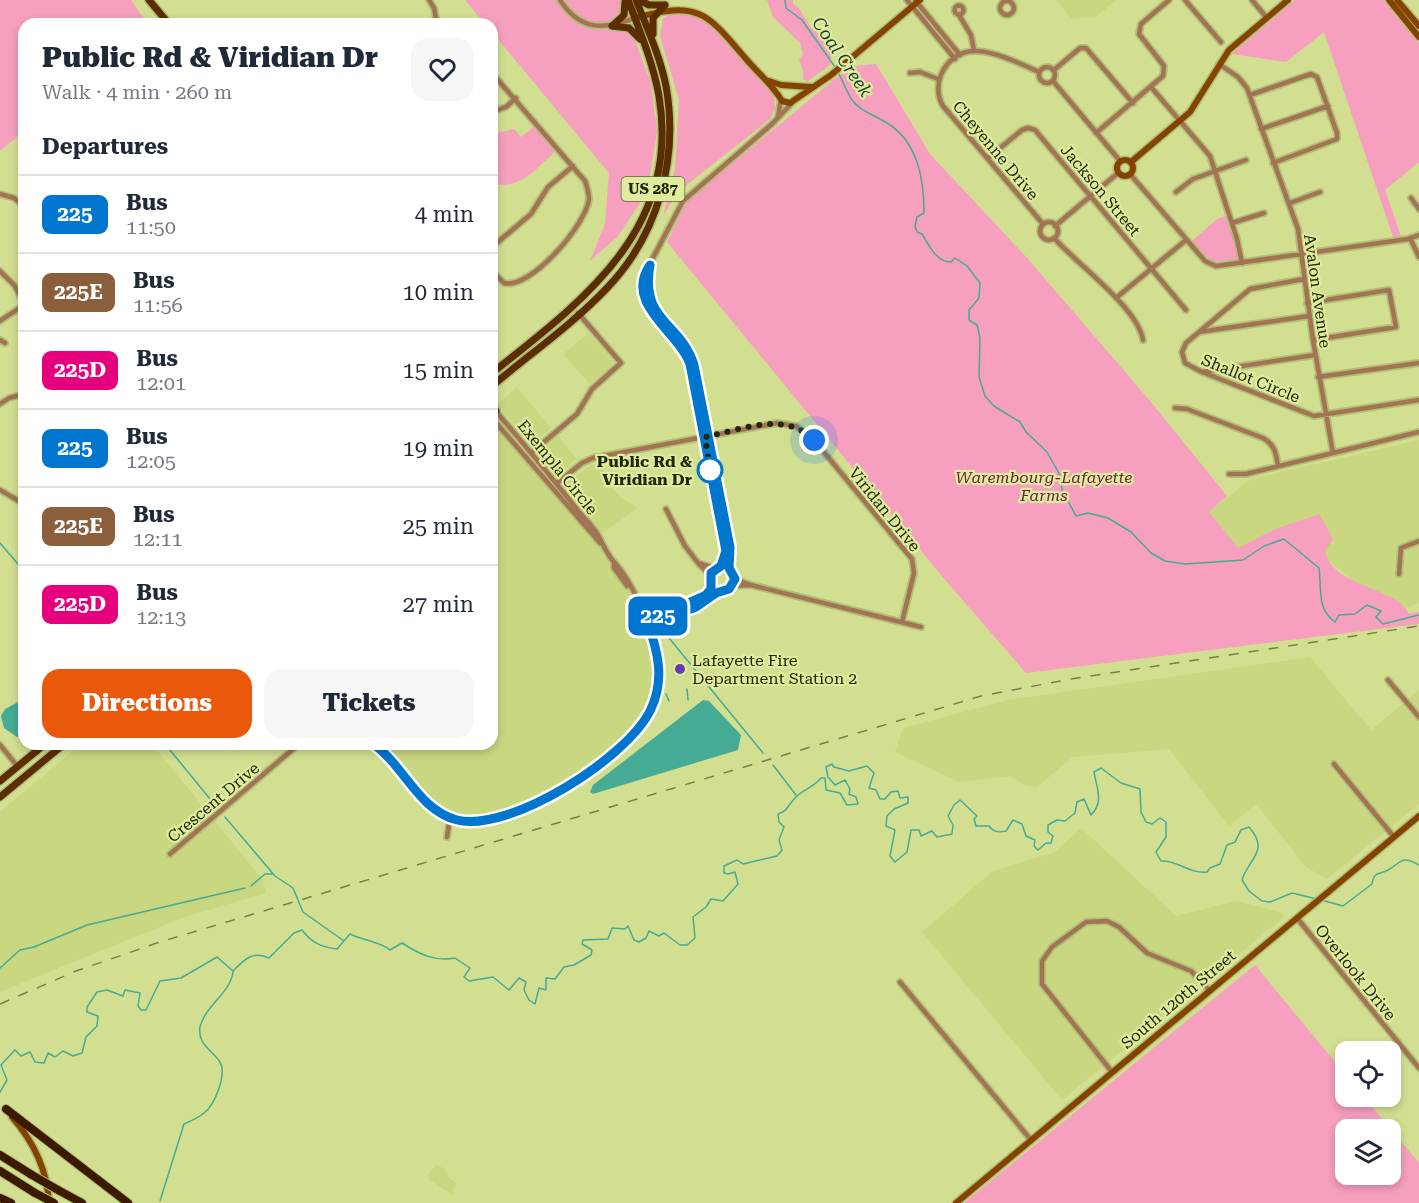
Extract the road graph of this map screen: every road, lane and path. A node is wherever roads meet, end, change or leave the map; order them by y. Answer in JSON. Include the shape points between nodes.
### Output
{"nodes":[{"id":1,"x":149,"y":0,"type":"edge"},
{"id":2,"x":429,"y":0,"type":"edge"},
{"id":3,"x":560,"y":0,"type":"edge"},
{"id":4,"x":626,"y":0,"type":"edge"},
{"id":5,"x":638,"y":0,"type":"edge"},
{"id":6,"x":907,"y":0,"type":"edge"},
{"id":7,"x":1169,"y":0,"type":"edge"},
{"id":8,"x":1185,"y":0,"type":"edge"},
{"id":9,"x":1252,"y":0,"type":"edge"},
{"id":10,"x":1288,"y":0,"type":"edge"},
{"id":11,"x":1389,"y":0,"type":"edge"},
{"id":12,"x":1397,"y":0,"type":"edge"},
{"id":13,"x":916,"y":2,"type":"edge"},
{"id":14,"x":665,"y":5,"type":"junction"},
{"id":15,"x":959,"y":15,"type":"dead end"},
{"id":16,"x":638,"y":16,"type":"junction"},
{"id":17,"x":164,"y":18,"type":"edge"},
{"id":18,"x":436,"y":18,"type":"edge"},
{"id":19,"x":1267,"y":18,"type":"junction"},
{"id":20,"x":612,"y":26,"type":"junction"},
{"id":21,"x":1419,"y":26,"type":"edge"},
{"id":22,"x":1419,"y":37,"type":"edge"},
{"id":23,"x":1221,"y":42,"type":"dead end"},
{"id":24,"x":645,"y":46,"type":"junction"},
{"id":25,"x":974,"y":50,"type":"junction"},
{"id":26,"x":960,"y":55,"type":"junction"},
{"id":27,"x":658,"y":57,"type":"junction"},
{"id":28,"x":955,"y":59,"type":"junction"},
{"id":29,"x":1219,"y":64,"type":"junction"},
{"id":30,"x":1054,"y":70,"type":"junction"},
{"id":31,"x":757,"y":72,"type":"junction"},
{"id":32,"x":1040,"y":72,"type":"junction"},
{"id":33,"x":910,"y":73,"type":"dead end"},
{"id":34,"x":938,"y":78,"type":"junction"},
{"id":35,"x":498,"y":80,"type":"edge"},
{"id":36,"x":1053,"y":81,"type":"junction"},
{"id":37,"x":784,"y":86,"type":"junction"},
{"id":38,"x":796,"y":87,"type":"junction"},
{"id":39,"x":813,"y":87,"type":"junction"},
{"id":40,"x":1151,"y":87,"type":"junction"},
{"id":41,"x":1250,"y":95,"type":"junction"},
{"id":42,"x":780,"y":97,"type":"junction"},
{"id":43,"x":516,"y":99,"type":"junction"},
{"id":44,"x":795,"y":100,"type":"junction"},
{"id":45,"x":1133,"y":103,"type":"junction"},
{"id":46,"x":1328,"y":106,"type":"junction"},
{"id":47,"x":498,"y":110,"type":"edge"},
{"id":48,"x":778,"y":117,"type":"junction"},
{"id":49,"x":1180,"y":121,"type":"junction"},
{"id":50,"x":1261,"y":129,"type":"junction"},
{"id":51,"x":1096,"y":133,"type":"junction"},
{"id":52,"x":988,"y":158,"type":"junction"},
{"id":53,"x":1246,"y":160,"type":"dead end"},
{"id":54,"x":1120,"y":161,"type":"junction"},
{"id":55,"x":1131,"y":162,"type":"junction"},
{"id":56,"x":1273,"y":163,"type":"junction"},
{"id":57,"x":573,"y":166,"type":"junction"},
{"id":58,"x":1215,"y":171,"type":"junction"},
{"id":59,"x":1118,"y":172,"type":"junction"},
{"id":60,"x":1130,"y":174,"type":"junction"},
{"id":61,"x":1176,"y":192,"type":"dead end"},
{"id":62,"x":1320,"y":192,"type":"dead end"},
{"id":63,"x":0,"y":194,"type":"edge"},
{"id":64,"x":1091,"y":196,"type":"junction"},
{"id":65,"x":1411,"y":198,"type":"dead end"},
{"id":66,"x":18,"y":201,"type":"edge"},
{"id":67,"x":1290,"y":203,"type":"junction"},
{"id":68,"x":1419,"y":208,"type":"edge"},
{"id":69,"x":1264,"y":213,"type":"dead end"},
{"id":70,"x":1232,"y":223,"type":"junction"},
{"id":71,"x":1043,"y":224,"type":"junction"},
{"id":72,"x":1055,"y":226,"type":"junction"},
{"id":73,"x":1419,"y":235,"type":"edge"},
{"id":74,"x":1054,"y":238,"type":"junction"},
{"id":75,"x":1410,"y":238,"type":"junction"},
{"id":76,"x":1186,"y":240,"type":"junction"},
{"id":77,"x":498,"y":242,"type":"edge"},
{"id":78,"x":1302,"y":254,"type":"junction"},
{"id":79,"x":1419,"y":257,"type":"edge"},
{"id":80,"x":1242,"y":263,"type":"junction"},
{"id":81,"x":1152,"y":269,"type":"junction"},
{"id":82,"x":0,"y":271,"type":"edge"},
{"id":83,"x":498,"y":278,"type":"edge"},
{"id":84,"x":1304,"y":279,"type":"junction"},
{"id":85,"x":18,"y":292,"type":"edge"},
{"id":86,"x":1116,"y":298,"type":"junction"},
{"id":87,"x":1307,"y":303,"type":"junction"},
{"id":88,"x":18,"y":308,"type":"edge"},
{"id":89,"x":1186,"y":310,"type":"dead end"},
{"id":90,"x":578,"y":313,"type":"junction"},
{"id":91,"x":1309,"y":316,"type":"junction"},
{"id":92,"x":0,"y":321,"type":"edge"},
{"id":93,"x":1197,"y":333,"type":"junction"},
{"id":94,"x":1143,"y":340,"type":"dead end"},
{"id":95,"x":1313,"y":340,"type":"junction"},
{"id":96,"x":1315,"y":355,"type":"junction"},
{"id":97,"x":1419,"y":363,"type":"edge"},
{"id":98,"x":498,"y":368,"type":"edge"},
{"id":99,"x":1202,"y":372,"type":"junction"},
{"id":100,"x":1318,"y":377,"type":"junction"},
{"id":101,"x":498,"y":381,"type":"edge"},
{"id":102,"x":18,"y":396,"type":"edge"},
{"id":103,"x":1419,"y":400,"type":"edge"},
{"id":104,"x":0,"y":404,"type":"edge"},
{"id":105,"x":1175,"y":408,"type":"dead end"},
{"id":106,"x":498,"y":416,"type":"edge"},
{"id":107,"x":498,"y":416,"type":"edge"},
{"id":108,"x":1326,"y":416,"type":"junction"},
{"id":109,"x":1419,"y":432,"type":"edge"},
{"id":110,"x":706,"y":437,"type":"junction"},
{"id":111,"x":531,"y":453,"type":"junction"},
{"id":112,"x":1333,"y":453,"type":"junction"},
{"id":113,"x":1278,"y":466,"type":"junction"},
{"id":114,"x":1229,"y":474,"type":"dead end"},
{"id":115,"x":557,"y":483,"type":"junction"},
{"id":116,"x":0,"y":490,"type":"edge"},
{"id":117,"x":18,"y":500,"type":"edge"},
{"id":118,"x":666,"y":509,"type":"dead end"},
{"id":119,"x":1419,"y":541,"type":"edge"},
{"id":120,"x":603,"y":545,"type":"junction"},
{"id":121,"x":698,"y":563,"type":"junction"},
{"id":122,"x":718,"y":567,"type":"junction"},
{"id":123,"x":729,"y":568,"type":"junction"},
{"id":124,"x":1399,"y":574,"type":"dead end"},
{"id":125,"x":711,"y":575,"type":"junction"},
{"id":126,"x":735,"y":579,"type":"junction"},
{"id":127,"x":711,"y":584,"type":"junction"},
{"id":128,"x":751,"y":585,"type":"junction"},
{"id":129,"x":732,"y":586,"type":"junction"},
{"id":130,"x":721,"y":591,"type":"junction"},
{"id":131,"x":902,"y":622,"type":"junction"},
{"id":132,"x":648,"y":623,"type":"junction"},
{"id":133,"x":921,"y":627,"type":"dead end"},
{"id":134,"x":1388,"y":680,"type":"dead end"},
{"id":135,"x":1419,"y":717,"type":"edge"},
{"id":136,"x":0,"y":745,"type":"edge"},
{"id":137,"x":38,"y":750,"type":"edge"},
{"id":138,"x":57,"y":750,"type":"edge"},
{"id":139,"x":292,"y":750,"type":"edge"},
{"id":140,"x":379,"y":750,"type":"edge"},
{"id":141,"x":1334,"y":764,"type":"dead end"},
{"id":142,"x":18,"y":767,"type":"junction"},
{"id":143,"x":26,"y":776,"type":"junction"},
{"id":144,"x":0,"y":781,"type":"edge"},
{"id":145,"x":0,"y":797,"type":"edge"},
{"id":146,"x":1419,"y":816,"type":"edge"},
{"id":147,"x":450,"y":817,"type":"junction"},
{"id":148,"x":447,"y":837,"type":"dead end"},
{"id":149,"x":1394,"y":837,"type":"junction"},
{"id":150,"x":170,"y":854,"type":"dead end"},
{"id":151,"x":1297,"y":918,"type":"junction"},
{"id":152,"x":900,"y":982,"type":"dead end"},
{"id":153,"x":1209,"y":990,"type":"junction"},
{"id":154,"x":1419,"y":1068,"type":"edge"},
{"id":155,"x":1112,"y":1072,"type":"junction"},
{"id":156,"x":3,"y":1107,"type":"edge"},
{"id":157,"x":1031,"y":1140,"type":"junction"},
{"id":158,"x":0,"y":1155,"type":"edge"},
{"id":159,"x":0,"y":1171,"type":"edge"},
{"id":160,"x":0,"y":1198,"type":"edge"},
{"id":161,"x":11,"y":1203,"type":"edge"},
{"id":162,"x":51,"y":1203,"type":"edge"},
{"id":163,"x":82,"y":1203,"type":"edge"},
{"id":164,"x":128,"y":1203,"type":"edge"},
{"id":165,"x":956,"y":1203,"type":"edge"}],
"edges":[{"from":1,"to":17,"type":"main road"},
{"from":2,"to":18,"type":"street"},
{"from":3,"to":20,"type":"street","via":[[580,20]]},
{"from":4,"to":16,"type":"main road","number":"US 287"},
{"from":4,"to":20,"type":"main road","via":[[626,12]]},
{"from":5,"to":14,"type":"main road"},
{"from":5,"to":16,"type":"main road","number":"US 287"},
{"from":6,"to":13,"type":"street"},
{"from":7,"to":40,"type":"street","via":[[1139,30],[1164,66],[1163,76]]},
{"from":8,"to":23,"type":"street"},
{"from":9,"to":19,"type":"street"},
{"from":10,"to":19,"type":"main road"},
{"from":11,"to":22,"type":"main road"},
{"from":12,"to":21,"type":"main road"},
{"from":13,"to":26,"type":"street"},
{"from":13,"to":28,"type":"street"},
{"from":13,"to":39,"type":"main road"},
{"from":14,"to":16,"type":"main road"},
{"from":14,"to":27,"type":"main road","via":[[651,26]]},
{"from":14,"to":31,"type":"main road","via":[[687,5],[704,12]]},
{"from":15,"to":25,"type":"street","via":[[971,35]]},
{"from":16,"to":20,"type":"street"},
{"from":16,"to":24,"type":"main road","number":"US 287"},
{"from":16,"to":27,"type":"main road","number":"US 287"},
{"from":19,"to":29,"type":"main road","via":[[1229,50]]},
{"from":20,"to":24,"type":"main road","via":[[629,28]]},
{"from":24,"to":98,"type":"main road","number":"US 287","via":[[658,94],[662,138],[656,180],[639,226],[625,252],[592,288]]},
{"from":25,"to":26,"type":"street"},
{"from":25,"to":32,"type":"street"},
{"from":26,"to":28,"type":"street"},
{"from":27,"to":90,"type":"main road","number":"US 287","via":[[666,86],[670,132],[669,159],[660,198],[634,254],[607,288]]},
{"from":28,"to":34,"type":"street"},
{"from":29,"to":41,"type":"street","name":"Avalon Avenue","via":[[1242,80]]},
{"from":29,"to":49,"type":"main road","via":[[1195,106]]},
{"from":30,"to":32,"type":"street","via":[[1047,67]]},
{"from":30,"to":36,"type":"street"},
{"from":30,"to":45,"type":"street","via":[[1084,47]]},
{"from":31,"to":37,"type":"main road"},
{"from":31,"to":42,"type":"main road"},
{"from":32,"to":36,"type":"street","via":[[1042,81]]},
{"from":33,"to":34,"type":"street"},
{"from":34,"to":52,"type":"street","name":"Cheyenne Drive","via":[[936,91],[943,106]]},
{"from":35,"to":43,"type":"street"},
{"from":36,"to":51,"type":"street"},
{"from":37,"to":38,"type":"main road"},
{"from":37,"to":42,"type":"main road"},
{"from":38,"to":39,"type":"main road"},
{"from":38,"to":44,"type":"main road"},
{"from":39,"to":44,"type":"main road"},
{"from":40,"to":45,"type":"street"},
{"from":40,"to":49,"type":"street"},
{"from":41,"to":46,"type":"street","via":[[1311,74],[1317,77]]},
{"from":41,"to":50,"type":"street","name":"Avalon Avenue"},
{"from":42,"to":44,"type":"main road"},
{"from":42,"to":48,"type":"street"},
{"from":43,"to":47,"type":"street"},
{"from":43,"to":57,"type":"street"},
{"from":44,"to":48,"type":"street"},
{"from":45,"to":51,"type":"street"},
{"from":46,"to":50,"type":"street"},
{"from":46,"to":56,"type":"street","via":[[1337,139]]},
{"from":48,"to":110,"type":"street","via":[[683,201],[644,279],[645,300],[653,315],[687,357]]},
{"from":49,"to":55,"type":"main road"},
{"from":49,"to":58,"type":"street","via":[[1210,156]]},
{"from":50,"to":56,"type":"street","name":"Avalon Avenue"},
{"from":51,"to":54,"type":"street"},
{"from":52,"to":64,"type":"street","name":"Jackson Street","via":[[1022,130],[1035,130]]},
{"from":52,"to":71,"type":"street","name":"Cheyenne Drive"},
{"from":53,"to":58,"type":"street"},
{"from":54,"to":55,"type":"main road"},
{"from":54,"to":59,"type":"main road"},
{"from":55,"to":60,"type":"main road"},
{"from":56,"to":67,"type":"street","name":"Avalon Avenue"},
{"from":57,"to":77,"type":"street","via":[[548,187],[531,214]]},
{"from":57,"to":83,"type":"street","via":[[585,181],[589,199],[569,239],[520,282],[504,283]]},
{"from":58,"to":61,"type":"street","via":[[1193,179]]},
{"from":58,"to":70,"type":"street"},
{"from":59,"to":60,"type":"main road"},
{"from":59,"to":64,"type":"street"},
{"from":60,"to":76,"type":"street"},
{"from":62,"to":67,"type":"street"},
{"from":63,"to":66,"type":"street"},
{"from":64,"to":72,"type":"street"},
{"from":64,"to":81,"type":"street","name":"Jackson Street"},
{"from":65,"to":68,"type":"street"},
{"from":67,"to":78,"type":"street","name":"Avalon Avenue"},
{"from":69,"to":70,"type":"street"},
{"from":70,"to":80,"type":"street"},
{"from":71,"to":72,"type":"street"},
{"from":71,"to":74,"type":"street","via":[[1043,238]]},
{"from":72,"to":74,"type":"street"},
{"from":73,"to":75,"type":"street"},
{"from":74,"to":86,"type":"street"},
{"from":75,"to":78,"type":"street"},
{"from":75,"to":79,"type":"street"},
{"from":76,"to":80,"type":"street","via":[[1205,261],[1216,266]]},
{"from":76,"to":81,"type":"street"},
{"from":78,"to":80,"type":"street"},
{"from":78,"to":84,"type":"street","name":"Avalon Avenue"},
{"from":81,"to":86,"type":"street"},
{"from":81,"to":89,"type":"street","name":"Jackson Street"},
{"from":82,"to":85,"type":"street"},
{"from":84,"to":87,"type":"street","name":"Avalon Avenue"},
{"from":84,"to":93,"type":"street","name":"Shallot Circle","via":[[1250,289]]},
{"from":86,"to":94,"type":"street","via":[[1141,329]]},
{"from":87,"to":91,"type":"street","name":"Avalon Avenue"},
{"from":87,"to":95,"type":"street","via":[[1389,290],[1396,327]]},
{"from":88,"to":92,"type":"street"},
{"from":90,"to":101,"type":"main road","number":"US 287"},
{"from":90,"to":111,"type":"street","via":[[621,363],[592,389],[577,414]]},
{"from":91,"to":93,"type":"street"},
{"from":91,"to":95,"type":"street","name":"Avalon Avenue"},
{"from":93,"to":99,"type":"street","name":"Shallot Circle","via":[[1182,352],[1189,366]]},
{"from":95,"to":96,"type":"street","name":"Avalon Avenue"},
{"from":96,"to":99,"type":"street"},
{"from":96,"to":100,"type":"street","name":"Avalon Avenue"},
{"from":97,"to":100,"type":"street"},
{"from":99,"to":108,"type":"street","name":"Shallot Circle","via":[[1314,416]]},
{"from":100,"to":108,"type":"street","name":"Avalon Avenue"},
{"from":102,"to":104,"type":"street"},
{"from":103,"to":108,"type":"street"},
{"from":105,"to":113,"type":"street","via":[[1263,438],[1275,450]]},
{"from":106,"to":111,"type":"street","name":"Exempla Circle"},
{"from":107,"to":120,"type":"street","name":"Exempla Circle"},
{"from":108,"to":112,"type":"street","name":"Avalon Avenue"},
{"from":109,"to":112,"type":"street"},
{"from":110,"to":115,"type":"street","name":"Viridan Drive","via":[[590,459]]},
{"from":110,"to":122,"type":"street","via":[[726,551]]},
{"from":110,"to":123,"type":"street","via":[[730,547]]},
{"from":110,"to":131,"type":"street","name":"Viridan Drive","via":[[777,423],[805,431],[912,560],[914,570]]},
{"from":111,"to":115,"type":"street","name":"Exempla Circle"},
{"from":112,"to":113,"type":"street"},
{"from":113,"to":114,"type":"street"},
{"from":115,"to":120,"type":"street","name":"Exempla Circle"},
{"from":116,"to":117,"type":"street"},
{"from":118,"to":121,"type":"street"},
{"from":119,"to":124,"type":"street","via":[[1401,548]]},
{"from":120,"to":132,"type":"street","name":"Exempla Circle"},
{"from":121,"to":122,"type":"street"},
{"from":121,"to":125,"type":"street"},
{"from":122,"to":123,"type":"street"},
{"from":122,"to":125,"type":"street"},
{"from":123,"to":126,"type":"street"},
{"from":125,"to":127,"type":"street"},
{"from":126,"to":128,"type":"street"},
{"from":126,"to":129,"type":"street"},
{"from":127,"to":130,"type":"street"},
{"from":127,"to":132,"type":"street","via":[[700,599]]},
{"from":128,"to":129,"type":"street"},
{"from":128,"to":131,"type":"street"},
{"from":129,"to":130,"type":"street"},
{"from":130,"to":132,"type":"street","via":[[696,607]]},
{"from":131,"to":133,"type":"street"},
{"from":132,"to":147,"type":"street","name":"Exempla Circle","via":[[658,653],[658,687],[644,722],[625,746],[582,778],[527,806],[475,821]]},
{"from":134,"to":135,"type":"street"},
{"from":136,"to":142,"type":"street"},
{"from":137,"to":142,"type":"main road"},
{"from":138,"to":143,"type":"main road"},
{"from":139,"to":150,"type":"street","name":"Crescent Drive"},
{"from":140,"to":147,"type":"street","name":"Exempla Circle","via":[[432,807]]},
{"from":141,"to":149,"type":"street"},
{"from":142,"to":143,"type":"main road"},
{"from":142,"to":144,"type":"main road"},
{"from":143,"to":145,"type":"main road"},
{"from":146,"to":149,"type":"main road","name":"South 120th Street"},
{"from":147,"to":148,"type":"street"},
{"from":149,"to":151,"type":"main road","name":"South 120th Street"},
{"from":151,"to":153,"type":"main road","name":"South 120th Street"},
{"from":151,"to":154,"type":"street","name":"Overlook Drive"},
{"from":152,"to":157,"type":"street"},
{"from":153,"to":155,"type":"main road","name":"South 120th Street"},
{"from":153,"to":155,"type":"street","via":[[1191,971],[1147,953],[1107,921],[1086,922],[1052,947],[1042,961],[1040,980]]},
{"from":155,"to":157,"type":"main road","name":"South 120th Street"},
{"from":156,"to":162,"type":"main road","via":[[27,1135],[38,1156]]},
{"from":156,"to":164,"type":"highway"},
{"from":157,"to":165,"type":"main road","name":"South 120th Street"},
{"from":158,"to":163,"type":"highway","bridge":true},
{"from":159,"to":162,"type":"highway","bridge":true},
{"from":160,"to":161,"type":"highway"}]}
